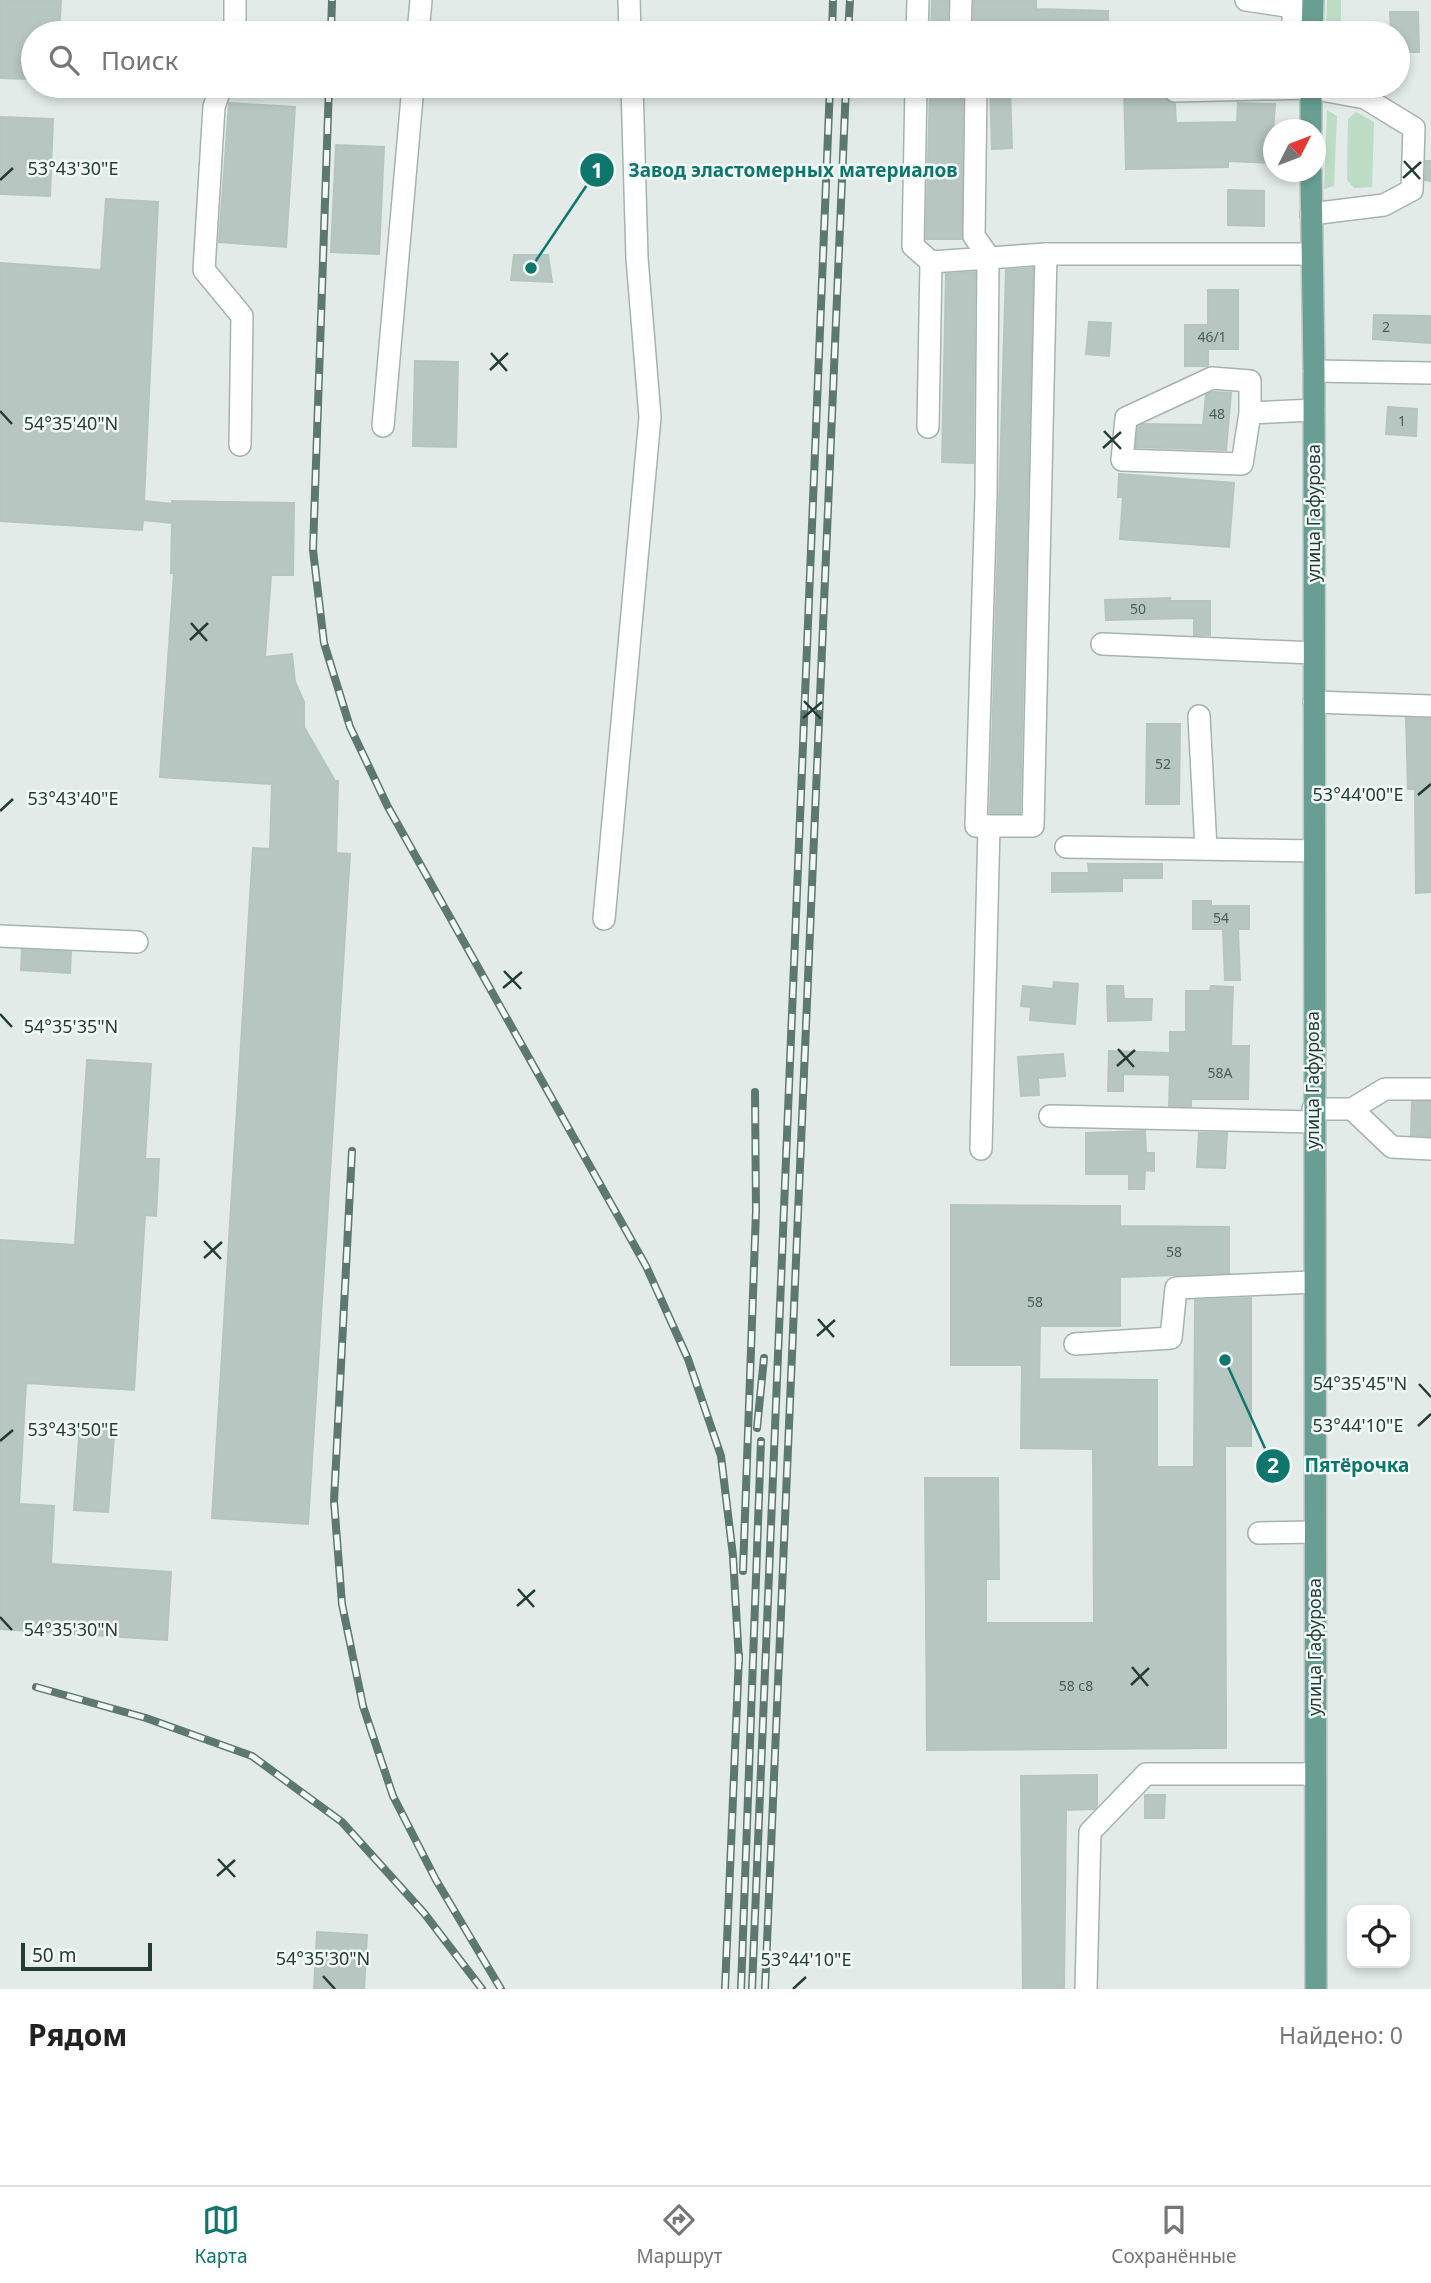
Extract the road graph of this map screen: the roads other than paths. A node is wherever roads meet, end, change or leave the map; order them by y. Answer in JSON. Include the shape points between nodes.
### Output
{"nodes":[{"id":1,"x":235,"y":0,"type":"edge"},
{"id":2,"x":421,"y":0,"type":"edge"},
{"id":3,"x":629,"y":0,"type":"edge"},
{"id":4,"x":918,"y":0,"type":"edge"},
{"id":5,"x":961,"y":0,"type":"edge"},
{"id":6,"x":1246,"y":0,"type":"edge"},
{"id":7,"x":1300,"y":2,"type":"edge"},
{"id":8,"x":235,"y":21,"type":"edge"},
{"id":9,"x":419,"y":21,"type":"edge"},
{"id":10,"x":630,"y":21,"type":"edge"},
{"id":11,"x":917,"y":21,"type":"edge"},
{"id":12,"x":960,"y":21,"type":"edge"},
{"id":13,"x":1296,"y":21,"type":"edge"},
{"id":14,"x":1307,"y":21,"type":"edge"},
{"id":15,"x":217,"y":98,"type":"edge"},
{"id":16,"x":412,"y":98,"type":"edge"},
{"id":17,"x":632,"y":98,"type":"edge"},
{"id":18,"x":916,"y":98,"type":"edge"},
{"id":19,"x":976,"y":98,"type":"edge"},
{"id":20,"x":1304,"y":98,"type":"edge"},
{"id":21,"x":1365,"y":98,"type":"edge"},
{"id":22,"x":1309,"y":119,"type":"edge"},
{"id":23,"x":1311,"y":182,"type":"edge"},
{"id":24,"x":1311,"y":214,"type":"junction"},
{"id":25,"x":1046,"y":254,"type":"junction"},
{"id":26,"x":1312,"y":254,"type":"junction"},
{"id":27,"x":988,"y":256,"type":"junction"},
{"id":28,"x":932,"y":262,"type":"junction"},
{"id":29,"x":1314,"y":371,"type":"junction"},
{"id":30,"x":1431,"y":373,"type":"edge"},
{"id":31,"x":1314,"y":410,"type":"junction"},
{"id":32,"x":1250,"y":413,"type":"junction"},
{"id":33,"x":383,"y":426,"type":"dead end"},
{"id":34,"x":928,"y":427,"type":"dead end"},
{"id":35,"x":240,"y":446,"type":"dead end"},
{"id":36,"x":1102,"y":644,"type":"dead end"},
{"id":37,"x":1314,"y":653,"type":"junction"},
{"id":38,"x":1314,"y":702,"type":"junction"},
{"id":39,"x":1431,"y":706,"type":"edge"},
{"id":40,"x":1199,"y":716,"type":"dead end"},
{"id":41,"x":989,"y":826,"type":"junction"},
{"id":42,"x":1066,"y":847,"type":"dead end"},
{"id":43,"x":1206,"y":849,"type":"junction"},
{"id":44,"x":1314,"y":851,"type":"junction"},
{"id":45,"x":604,"y":919,"type":"dead end"},
{"id":46,"x":0,"y":936,"type":"edge"},
{"id":47,"x":137,"y":942,"type":"dead end"},
{"id":48,"x":1431,"y":1089,"type":"edge"},
{"id":49,"x":1352,"y":1109,"type":"junction"},
{"id":50,"x":1313,"y":1115,"type":"junction"},
{"id":51,"x":1050,"y":1116,"type":"dead end"},
{"id":52,"x":981,"y":1149,"type":"dead end"},
{"id":53,"x":1431,"y":1149,"type":"edge"},
{"id":54,"x":1313,"y":1282,"type":"junction"},
{"id":55,"x":1076,"y":1344,"type":"dead end"},
{"id":56,"x":1314,"y":1532,"type":"junction"},
{"id":57,"x":1259,"y":1533,"type":"dead end"},
{"id":58,"x":1315,"y":1774,"type":"junction"},
{"id":59,"x":1086,"y":1989,"type":"edge"},
{"id":60,"x":1316,"y":1989,"type":"edge"}],
"edges":[{"from":1,"to":8,"type":"street"},
{"from":2,"to":9,"type":"street"},
{"from":3,"to":10,"type":"street"},
{"from":4,"to":11,"type":"street"},
{"from":5,"to":12,"type":"street"},
{"from":6,"to":7,"type":"street"},
{"from":7,"to":13,"type":"street"},
{"from":7,"to":14,"type":"main road"},
{"from":15,"to":35,"type":"street","via":[[204,270],[242,316]]},
{"from":16,"to":33,"type":"street"},
{"from":17,"to":45,"type":"street","via":[[637,258],[650,417]]},
{"from":18,"to":28,"type":"street","via":[[913,246]]},
{"from":19,"to":27,"type":"street","via":[[974,236]]},
{"from":20,"to":22,"type":"main road"},
{"from":21,"to":24,"type":"street","via":[[1415,128],[1412,190],[1384,205]]},
{"from":23,"to":24,"type":"main road","name":"улица Гафурова"},
{"from":24,"to":26,"type":"main road","name":"улица Гафурова"},
{"from":25,"to":26,"type":"street"},
{"from":25,"to":27,"type":"street"},
{"from":25,"to":41,"type":"street","via":[[1032,826]]},
{"from":26,"to":29,"type":"main road","name":"улица Гафурова"},
{"from":27,"to":28,"type":"street"},
{"from":27,"to":41,"type":"street","via":[[976,826]]},
{"from":28,"to":34,"type":"street"},
{"from":29,"to":30,"type":"street"},
{"from":29,"to":31,"type":"main road","name":"улица Гафурова"},
{"from":31,"to":32,"type":"street"},
{"from":31,"to":37,"type":"main road","name":"улица Гафурова"},
{"from":32,"to":32,"type":"street","via":[[1242,464],[1122,460],[1126,418],[1212,378],[1250,381]]},
{"from":36,"to":37,"type":"street"},
{"from":37,"to":38,"type":"main road","name":"улица Гафурова"},
{"from":38,"to":39,"type":"street"},
{"from":38,"to":44,"type":"main road","name":"улица Гафурова"},
{"from":40,"to":43,"type":"street"},
{"from":41,"to":52,"type":"street"},
{"from":42,"to":43,"type":"street"},
{"from":43,"to":44,"type":"street"},
{"from":44,"to":50,"type":"main road","name":"улица Гафурова"},
{"from":46,"to":47,"type":"street"},
{"from":48,"to":49,"type":"street","via":[[1385,1089]]},
{"from":49,"to":50,"type":"street"},
{"from":49,"to":53,"type":"street","via":[[1392,1147]]},
{"from":50,"to":51,"type":"street"},
{"from":50,"to":54,"type":"main road","name":"улица Гафурова"},
{"from":54,"to":55,"type":"street","via":[[1176,1288],[1171,1338]]},
{"from":54,"to":56,"type":"main road","name":"улица Гафурова"},
{"from":56,"to":57,"type":"street"},
{"from":56,"to":58,"type":"main road","name":"улица Гафурова"},
{"from":58,"to":59,"type":"street","via":[[1146,1774],[1090,1832]]},
{"from":58,"to":60,"type":"main road","name":"улица Гафурова"}]}
